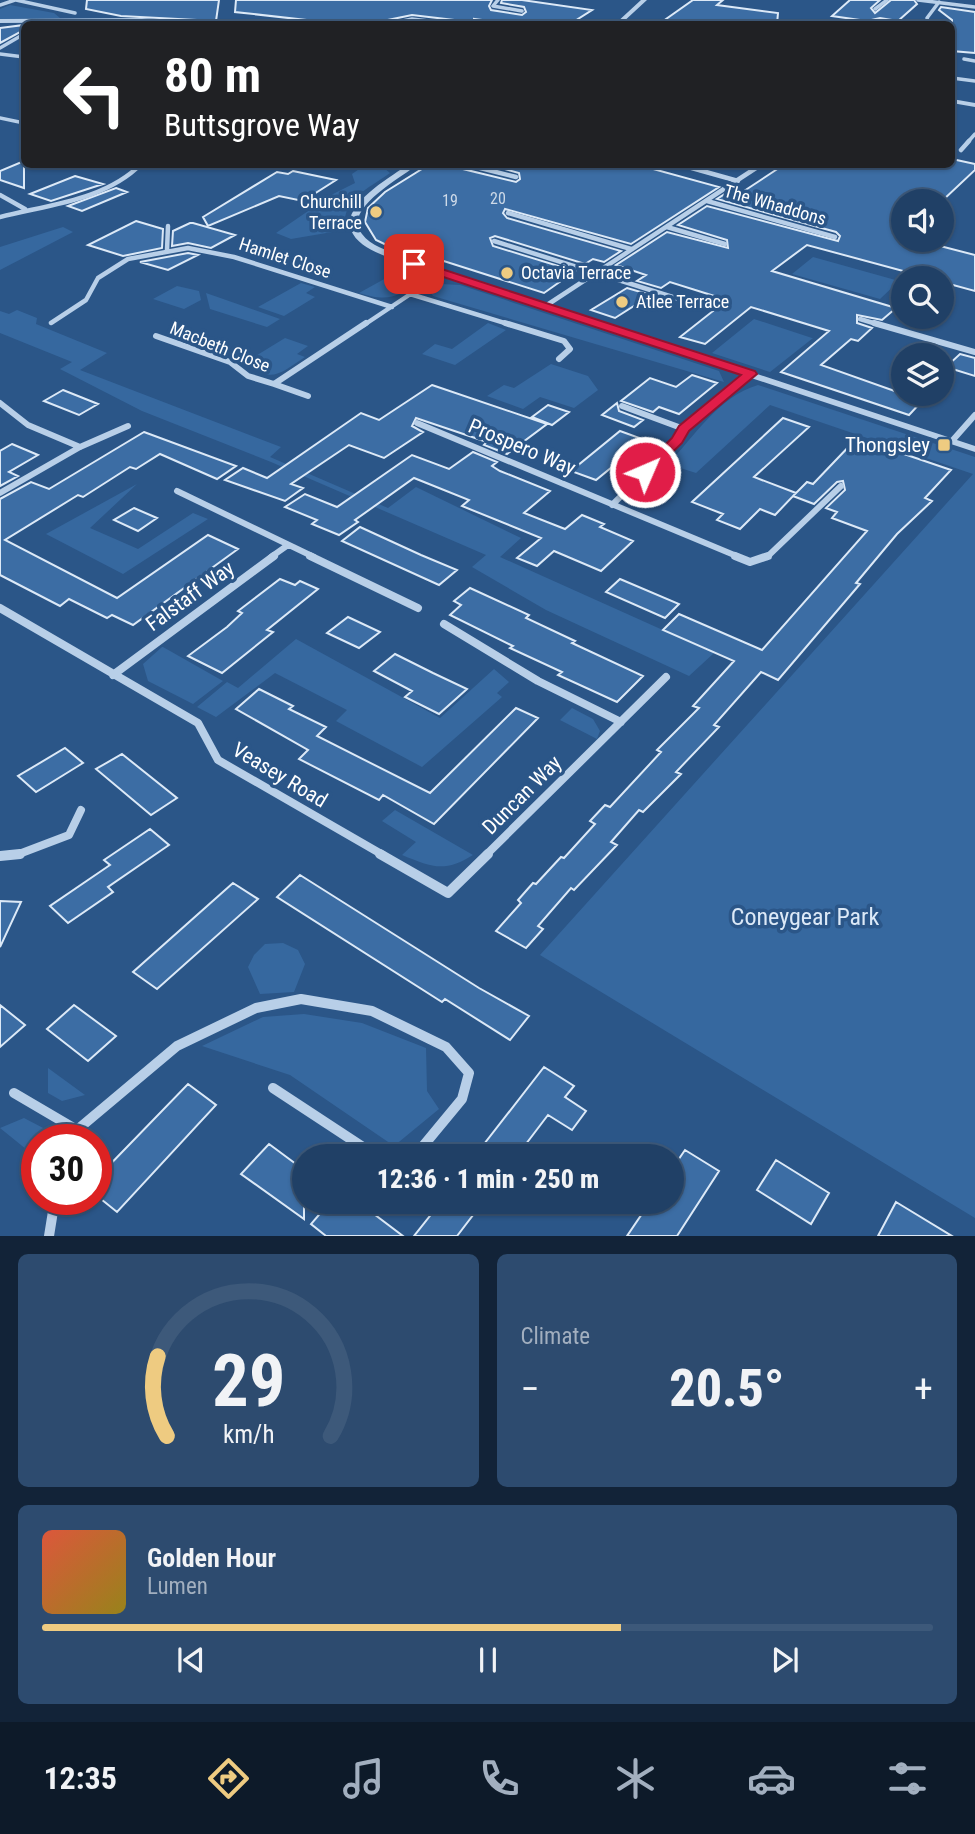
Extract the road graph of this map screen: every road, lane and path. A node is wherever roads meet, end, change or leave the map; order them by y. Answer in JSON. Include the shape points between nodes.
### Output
{"nodes":[{"id":1,"x":15,"y":0,"type":"edge"},
{"id":2,"x":498,"y":0,"type":"edge"},
{"id":3,"x":644,"y":0,"type":"edge"},
{"id":4,"x":887,"y":0,"type":"edge"},
{"id":5,"x":918,"y":0,"type":"edge"},
{"id":6,"x":939,"y":2,"type":"junction"},
{"id":7,"x":0,"y":5,"type":"edge"},
{"id":8,"x":975,"y":7,"type":"edge"},
{"id":9,"x":83,"y":9,"type":"dead end"},
{"id":10,"x":875,"y":9,"type":"dead end"},
{"id":11,"x":522,"y":12,"type":"dead end"},
{"id":12,"x":75,"y":13,"type":"junction"},
{"id":13,"x":68,"y":16,"type":"dead end"},
{"id":14,"x":0,"y":20,"type":"edge"},
{"id":15,"x":60,"y":21,"type":"edge"},
{"id":16,"x":403,"y":21,"type":"edge"},
{"id":17,"x":428,"y":21,"type":"edge"},
{"id":18,"x":621,"y":21,"type":"edge"},
{"id":19,"x":928,"y":21,"type":"edge"},
{"id":20,"x":21,"y":36,"type":"edge"},
{"id":21,"x":0,"y":48,"type":"edge"},
{"id":22,"x":0,"y":54,"type":"edge"},
{"id":23,"x":21,"y":57,"type":"edge"},
{"id":24,"x":964,"y":59,"type":"dead end"},
{"id":25,"x":975,"y":61,"type":"edge"},
{"id":26,"x":955,"y":78,"type":"edge"},
{"id":27,"x":975,"y":81,"type":"edge"},
{"id":28,"x":955,"y":102,"type":"edge"},
{"id":29,"x":975,"y":105,"type":"edge"},
{"id":30,"x":0,"y":118,"type":"edge"},
{"id":31,"x":21,"y":122,"type":"edge"},
{"id":32,"x":975,"y":134,"type":"edge"},
{"id":33,"x":961,"y":150,"type":"dead end"},
{"id":34,"x":138,"y":168,"type":"edge"},
{"id":35,"x":409,"y":168,"type":"edge"},
{"id":36,"x":480,"y":168,"type":"edge"},
{"id":37,"x":692,"y":168,"type":"edge"},
{"id":38,"x":756,"y":168,"type":"edge"},
{"id":39,"x":516,"y":177,"type":"dead end"},
{"id":40,"x":738,"y":181,"type":"junction"},
{"id":41,"x":0,"y":195,"type":"edge"},
{"id":42,"x":708,"y":201,"type":"junction"},
{"id":43,"x":26,"y":210,"type":"junction"},
{"id":44,"x":508,"y":213,"type":"dead end"},
{"id":45,"x":0,"y":217,"type":"edge"},
{"id":46,"x":168,"y":226,"type":"dead end"},
{"id":47,"x":667,"y":227,"type":"junction"},
{"id":48,"x":835,"y":236,"type":"dead end"},
{"id":49,"x":494,"y":242,"type":"dead end"},
{"id":50,"x":725,"y":244,"type":"dead end"},
{"id":51,"x":631,"y":249,"type":"junction"},
{"id":52,"x":167,"y":250,"type":"junction"},
{"id":53,"x":442,"y":273,"type":"junction"},
{"id":54,"x":596,"y":273,"type":"junction"},
{"id":55,"x":410,"y":294,"type":"junction"},
{"id":56,"x":695,"y":304,"type":"dead end"},
{"id":57,"x":547,"y":305,"type":"junction"},
{"id":58,"x":392,"y":307,"type":"junction"},
{"id":59,"x":860,"y":319,"type":"dead end"},
{"id":60,"x":51,"y":323,"type":"dead end"},
{"id":61,"x":156,"y":337,"type":"dead end"},
{"id":62,"x":975,"y":352,"type":"edge"},
{"id":63,"x":559,"y":359,"type":"dead end"},
{"id":64,"x":750,"y":374,"type":"junction"},
{"id":65,"x":274,"y":384,"type":"junction"},
{"id":66,"x":308,"y":396,"type":"dead end"},
{"id":67,"x":0,"y":403,"type":"edge"},
{"id":68,"x":622,"y":406,"type":"dead end"},
{"id":69,"x":975,"y":415,"type":"edge"},
{"id":70,"x":417,"y":423,"type":"dead end"},
{"id":71,"x":128,"y":426,"type":"dead end"},
{"id":72,"x":684,"y":429,"type":"junction"},
{"id":73,"x":952,"y":441,"type":"junction"},
{"id":74,"x":80,"y":447,"type":"junction"},
{"id":75,"x":975,"y":449,"type":"edge"},
{"id":76,"x":841,"y":486,"type":"dead end"},
{"id":77,"x":177,"y":491,"type":"dead end"},
{"id":78,"x":0,"y":493,"type":"edge"},
{"id":79,"x":612,"y":505,"type":"junction"},
{"id":80,"x":288,"y":545,"type":"junction"},
{"id":81,"x":0,"y":608,"type":"edge"},
{"id":82,"x":418,"y":608,"type":"dead end"},
{"id":83,"x":444,"y":624,"type":"dead end"},
{"id":84,"x":113,"y":675,"type":"junction"},
{"id":85,"x":666,"y":677,"type":"dead end"},
{"id":86,"x":621,"y":722,"type":"junction"},
{"id":87,"x":81,"y":810,"type":"dead end"},
{"id":88,"x":0,"y":856,"type":"edge"},
{"id":89,"x":448,"y":893,"type":"joint"},
{"id":90,"x":274,"y":1088,"type":"dead end"},
{"id":91,"x":14,"y":1093,"type":"dead end"},
{"id":92,"x":60,"y":1124,"type":"edge"},
{"id":93,"x":87,"y":1124,"type":"edge"},
{"id":94,"x":358,"y":1144,"type":"edge"},
{"id":95,"x":425,"y":1144,"type":"edge"},
{"id":96,"x":52,"y":1215,"type":"edge"},
{"id":97,"x":49,"y":1236,"type":"edge"}],
"edges":[{"from":1,"to":7,"type":"street"},
{"from":1,"to":12,"type":"street"},
{"from":2,"to":11,"type":"street","via":[[494,5]]},
{"from":3,"to":18,"type":"street"},
{"from":4,"to":10,"type":"street"},
{"from":5,"to":6,"type":"street"},
{"from":6,"to":8,"type":"street"},
{"from":6,"to":19,"type":"street"},
{"from":9,"to":12,"type":"street"},
{"from":12,"to":13,"type":"street"},
{"from":14,"to":15,"type":"street"},
{"from":16,"to":17,"type":"street"},
{"from":20,"to":21,"type":"street"},
{"from":22,"to":23,"type":"street"},
{"from":24,"to":25,"type":"street"},
{"from":26,"to":27,"type":"street"},
{"from":28,"to":29,"type":"street"},
{"from":30,"to":31,"type":"street"},
{"from":32,"to":33,"type":"street"},
{"from":34,"to":43,"type":"street","via":[[111,186]]},
{"from":35,"to":53,"type":"street","via":[[360,203],[352,215],[353,223],[361,239],[372,247]]},
{"from":36,"to":39,"type":"street"},
{"from":37,"to":40,"type":"street","name":"The Whaddons"},
{"from":38,"to":40,"type":"street","name":"The Whaddons"},
{"from":40,"to":42,"type":"street","name":"The Whaddons"},
{"from":41,"to":43,"type":"street"},
{"from":42,"to":47,"type":"street","name":"The Whaddons"},
{"from":42,"to":48,"type":"street","name":"The Whaddons"},
{"from":43,"to":45,"type":"street"},
{"from":44,"to":51,"type":"street"},
{"from":46,"to":52,"type":"street"},
{"from":47,"to":50,"type":"street"},
{"from":47,"to":51,"type":"street","name":"The Whaddons"},
{"from":49,"to":54,"type":"street"},
{"from":51,"to":54,"type":"street","name":"The Whaddons"},
{"from":52,"to":58,"type":"street","name":"Hamlet Close","via":[[188,248],[234,257]]},
{"from":52,"to":60,"type":"street","name":"Hamlet Close","via":[[128,259],[108,271],[98,278],[86,300]]},
{"from":53,"to":55,"type":"street","name":"Macbeth Close"},
{"from":53,"to":57,"type":"street"},
{"from":54,"to":56,"type":"street"},
{"from":54,"to":57,"type":"street","name":"The Whaddons"},
{"from":55,"to":58,"type":"street","name":"Macbeth Close"},
{"from":55,"to":63,"type":"street","via":[[564,341],[570,349]]},
{"from":57,"to":64,"type":"street"},
{"from":58,"to":65,"type":"street","name":"Macbeth Close"},
{"from":59,"to":62,"type":"street"},
{"from":61,"to":65,"type":"street","name":"Macbeth Close","via":[[230,362],[248,376]]},
{"from":64,"to":72,"type":"street"},
{"from":64,"to":73,"type":"street"},
{"from":65,"to":66,"type":"street","name":"Macbeth Close"},
{"from":67,"to":74,"type":"street","via":[[28,425]]},
{"from":68,"to":72,"type":"street"},
{"from":69,"to":73,"type":"street"},
{"from":70,"to":79,"type":"street","name":"Prospero Way"},
{"from":71,"to":74,"type":"street"},
{"from":72,"to":79,"type":"street"},
{"from":73,"to":75,"type":"street"},
{"from":74,"to":78,"type":"street"},
{"from":76,"to":79,"type":"street","name":"Prospero Way","via":[[766,558],[750,562]]},
{"from":77,"to":80,"type":"street"},
{"from":80,"to":82,"type":"street"},
{"from":80,"to":84,"type":"street","name":"Falstaff Way"},
{"from":81,"to":84,"type":"street","name":"Veasey Road"},
{"from":83,"to":86,"type":"street","via":[[538,681]]},
{"from":84,"to":89,"type":"street","name":"Veasey Road","via":[[198,723],[218,761]]},
{"from":85,"to":86,"type":"street","name":"Duncan Way"},
{"from":86,"to":89,"type":"street","name":"Duncan Way"},
{"from":87,"to":88,"type":"street","via":[[69,835],[19,854]]},
{"from":90,"to":94,"type":"street"},
{"from":91,"to":92,"type":"street"},
{"from":93,"to":95,"type":"street","via":[[177,1046],[256,1008],[302,999],[372,1011],[446,1047],[469,1073],[462,1099]]},
{"from":96,"to":97,"type":"street"}]}
